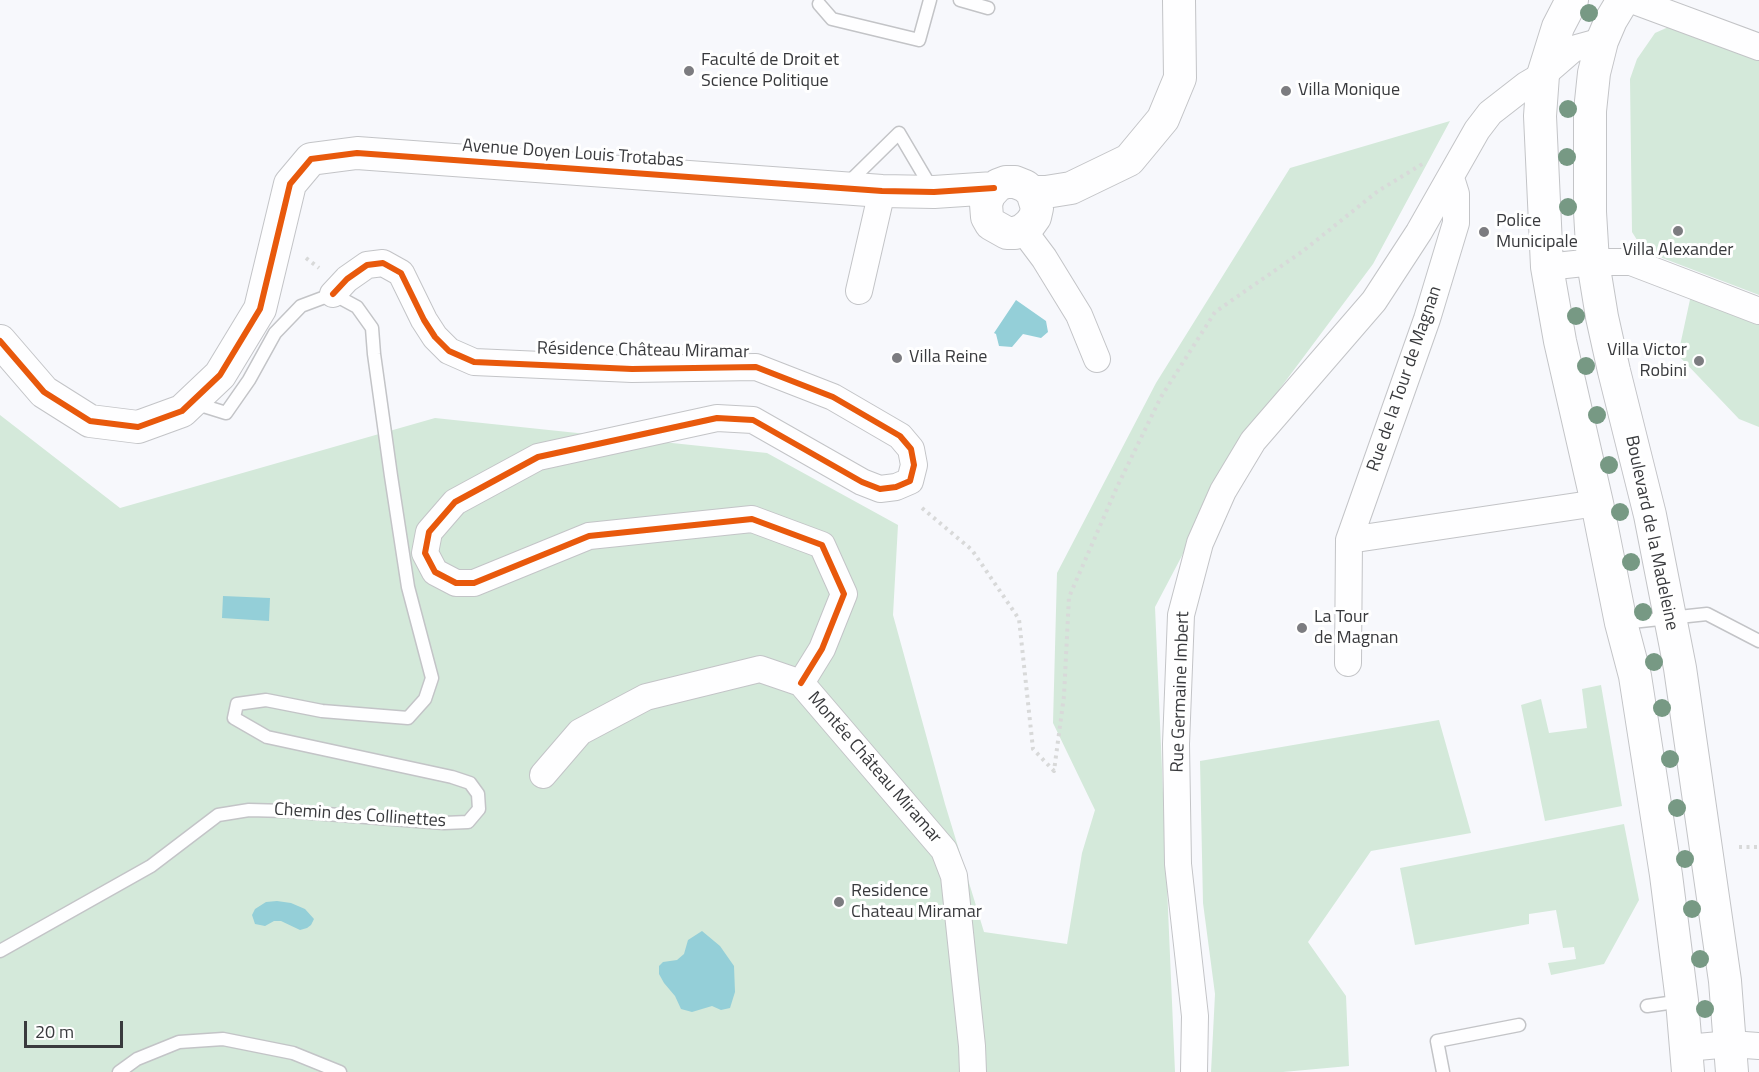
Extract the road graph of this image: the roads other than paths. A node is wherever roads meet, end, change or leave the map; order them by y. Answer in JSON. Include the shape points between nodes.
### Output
{"nodes":[{"id":1,"x":930,"y":0,"type":"edge"},
{"id":2,"x":960,"y":0,"type":"edge"},
{"id":3,"x":1179,"y":0,"type":"edge"},
{"id":4,"x":1572,"y":0,"type":"edge"},
{"id":5,"x":1623,"y":0,"type":"edge"},
{"id":6,"x":1632,"y":0,"type":"edge"},
{"id":7,"x":819,"y":4,"type":"dead end"},
{"id":8,"x":988,"y":8,"type":"dead end"},
{"id":9,"x":1602,"y":41,"type":"junction"},
{"id":10,"x":1759,"y":47,"type":"edge"},
{"id":11,"x":1543,"y":75,"type":"junction"},
{"id":12,"x":1451,"y":178,"type":"junction"},
{"id":13,"x":842,"y":189,"type":"junction"},
{"id":14,"x":882,"y":191,"type":"junction"},
{"id":15,"x":934,"y":192,"type":"junction"},
{"id":16,"x":1032,"y":192,"type":"junction"},
{"id":17,"x":991,"y":203,"type":"junction"},
{"id":18,"x":1023,"y":230,"type":"junction"},
{"id":19,"x":1593,"y":262,"type":"junction"},
{"id":20,"x":1547,"y":267,"type":"junction"},
{"id":21,"x":337,"y":290,"type":"junction"},
{"id":22,"x":859,"y":291,"type":"dead end"},
{"id":23,"x":1759,"y":311,"type":"edge"},
{"id":24,"x":0,"y":341,"type":"edge"},
{"id":25,"x":1097,"y":359,"type":"dead end"},
{"id":26,"x":191,"y":402,"type":"junction"},
{"id":27,"x":1597,"y":503,"type":"junction"},
{"id":28,"x":1349,"y":540,"type":"junction"},
{"id":29,"x":1669,"y":617,"type":"junction"},
{"id":30,"x":1621,"y":623,"type":"junction"},
{"id":31,"x":1759,"y":640,"type":"edge"},
{"id":32,"x":1348,"y":663,"type":"dead end"},
{"id":33,"x":801,"y":683,"type":"junction"},
{"id":34,"x":543,"y":775,"type":"dead end"},
{"id":35,"x":0,"y":951,"type":"edge"},
{"id":36,"x":1682,"y":1001,"type":"junction"},
{"id":37,"x":1647,"y":1006,"type":"dead end"},
{"id":38,"x":1520,"y":1025,"type":"dead end"},
{"id":39,"x":1741,"y":1054,"type":"edge"},
{"id":40,"x":1687,"y":1060,"type":"edge"},
{"id":41,"x":119,"y":1072,"type":"edge"},
{"id":42,"x":340,"y":1072,"type":"edge"},
{"id":43,"x":973,"y":1072,"type":"edge"},
{"id":44,"x":1194,"y":1072,"type":"edge"},
{"id":45,"x":1443,"y":1072,"type":"edge"}],
"edges":[{"from":1,"to":7,"type":"lane","via":[[919,40],[832,19]]},
{"from":2,"to":8,"type":"lane"},
{"from":3,"to":16,"type":"street","via":[[1180,78],[1163,119],[1129,160],[1071,188]]},
{"from":4,"to":11,"type":"street","via":[[1558,27]]},
{"from":5,"to":9,"type":"street","name":"Boulevard de la Madeleine"},
{"from":6,"to":10,"type":"street"},
{"from":9,"to":11,"type":"street","via":[[1573,49]]},
{"from":9,"to":19,"type":"street","name":"Boulevard de la Madeleine","via":[[1590,111]]},
{"from":11,"to":12,"type":"street","via":[[1490,113]]},
{"from":11,"to":20,"type":"street","via":[[1540,116]]},
{"from":12,"to":28,"type":"street","name":"Rue de la Tour de Magnan","via":[[1456,194],[1456,223],[1428,319]]},
{"from":12,"to":44,"type":"street","name":"Rue Germaine Imbert","via":[[1374,301],[1252,441],[1223,491],[1200,543],[1181,615],[1176,744],[1178,864],[1195,1016]]},
{"from":13,"to":14,"type":"street","name":"Avenue Doyen Louis Trotabas"},
{"from":13,"to":15,"type":"lane","via":[[900,133]]},
{"from":13,"to":26,"type":"street","name":"Avenue Doyen Louis Trotabas","via":[[357,153],[311,159],[290,184],[260,309],[220,375]]},
{"from":14,"to":15,"type":"street","name":"Avenue Doyen Louis Trotabas"},
{"from":14,"to":22,"type":"street"},
{"from":15,"to":17,"type":"street","name":"Avenue Doyen Louis Trotabas"},
{"from":16,"to":17,"type":"street","via":[[1015,182],[1006,182]]},
{"from":16,"to":18,"type":"street","via":[[1037,208],[1035,217]]},
{"from":17,"to":18,"type":"street","via":[[992,224],[1007,233]]},
{"from":18,"to":25,"type":"street","via":[[1079,315]]},
{"from":19,"to":20,"type":"street"},
{"from":19,"to":23,"type":"street","via":[[1631,262]]},
{"from":19,"to":29,"type":"street","name":"Boulevard de la Madeleine"},
{"from":20,"to":27,"type":"street"},
{"from":21,"to":26,"type":"lane","via":[[301,306],[275,333],[226,413]]},
{"from":21,"to":33,"type":"street","name":"Résidence Château Miramar","via":[[367,265],[383,263],[401,273],[435,337],[449,351],[474,362],[632,369],[756,367],[833,397],[900,436],[911,449],[914,465],[910,481],[880,489],[753,420],[717,418],[538,457],[455,502],[429,532],[425,553],[435,572],[456,583],[474,583],[589,536],[752,519],[822,545],[843,594],[822,649]]},
{"from":21,"to":35,"type":"lane","name":"Chemin des Collinettes","via":[[357,307],[372,328],[408,587],[432,678],[424,699],[408,718],[322,711],[266,700],[237,704],[234,718],[267,737],[470,783],[478,794],[479,809],[468,822],[444,823],[287,811],[218,814],[150,866]]},
{"from":24,"to":26,"type":"street","name":"Avenue Doyen Louis Trotabas","via":[[44,392],[90,421],[138,427],[182,411]]},
{"from":27,"to":28,"type":"street"},
{"from":27,"to":30,"type":"street"},
{"from":28,"to":32,"type":"street","name":"Rue de la Tour de Magnan"},
{"from":29,"to":30,"type":"lane"},
{"from":29,"to":31,"type":"lane","via":[[1707,614]]},
{"from":29,"to":39,"type":"street","name":"Boulevard de la Madeleine","via":[[1680,668],[1725,981]]},
{"from":30,"to":36,"type":"street","via":[[1635,676]]},
{"from":33,"to":34,"type":"street","name":"Montée Château Miramar","via":[[760,669],[646,697],[580,732]]},
{"from":33,"to":43,"type":"street","name":"Montée Château Miramar","via":[[944,850],[954,876]]},
{"from":36,"to":37,"type":"lane"},
{"from":36,"to":40,"type":"street"},
{"from":38,"to":45,"type":"lane","via":[[1437,1041]]},
{"from":39,"to":40,"type":"street"},
{"from":41,"to":42,"type":"lane","via":[[137,1059],[179,1042],[223,1040],[293,1053]]}]}
